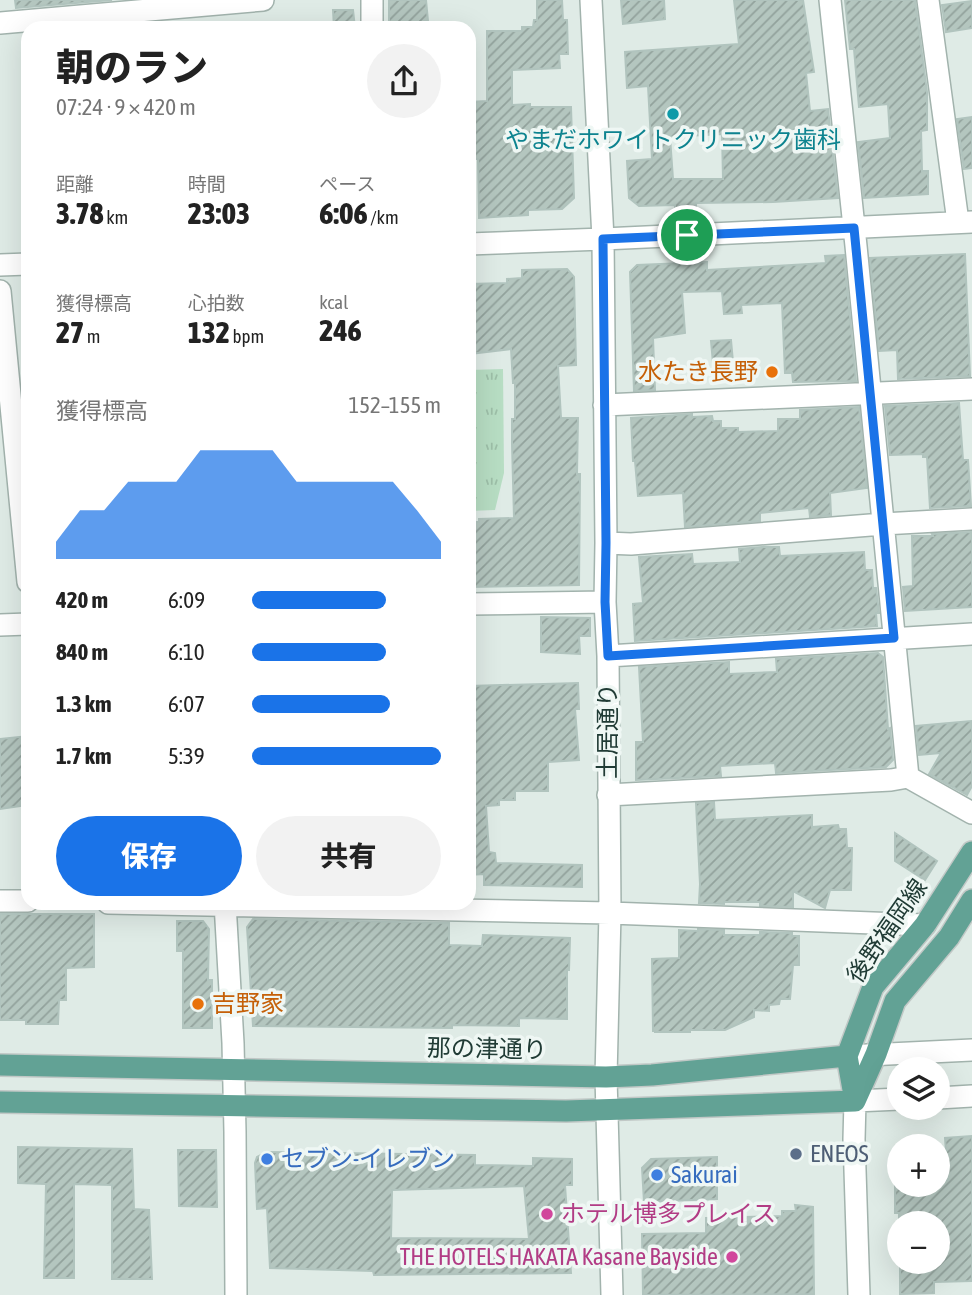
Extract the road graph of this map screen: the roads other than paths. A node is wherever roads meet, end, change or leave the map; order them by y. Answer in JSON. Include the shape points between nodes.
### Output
{"nodes":[{"id":1,"x":263,"y":0,"type":"edge"},
{"id":2,"x":372,"y":0,"type":"edge"},
{"id":3,"x":592,"y":0,"type":"edge"},
{"id":4,"x":830,"y":0,"type":"edge"},
{"id":5,"x":928,"y":0,"type":"edge"},
{"id":6,"x":171,"y":12,"type":"edge"},
{"id":7,"x":31,"y":21,"type":"edge"},
{"id":8,"x":372,"y":21,"type":"edge"},
{"id":9,"x":21,"y":22,"type":"edge"},
{"id":10,"x":0,"y":23,"type":"edge"},
{"id":11,"x":965,"y":222,"type":"edge"},
{"id":12,"x":854,"y":228,"type":"junction"},
{"id":13,"x":603,"y":239,"type":"junction"},
{"id":14,"x":476,"y":244,"type":"edge"},
{"id":15,"x":21,"y":264,"type":"edge"},
{"id":16,"x":0,"y":265,"type":"edge"},
{"id":17,"x":0,"y":291,"type":"edge"},
{"id":18,"x":972,"y":389,"type":"edge"},
{"id":19,"x":870,"y":392,"type":"junction"},
{"id":20,"x":604,"y":405,"type":"junction"},
{"id":21,"x":21,"y":509,"type":"edge"},
{"id":22,"x":972,"y":519,"type":"edge"},
{"id":23,"x":883,"y":524,"type":"junction"},
{"id":24,"x":606,"y":543,"type":"junction"},
{"id":25,"x":605,"y":602,"type":"junction"},
{"id":26,"x":476,"y":604,"type":"edge"},
{"id":27,"x":21,"y":624,"type":"edge"},
{"id":28,"x":0,"y":625,"type":"edge"},
{"id":29,"x":972,"y":634,"type":"edge"},
{"id":30,"x":894,"y":638,"type":"junction"},
{"id":31,"x":608,"y":656,"type":"junction"},
{"id":32,"x":908,"y":776,"type":"junction"},
{"id":33,"x":608,"y":794,"type":"junction"},
{"id":34,"x":972,"y":813,"type":"edge"},
{"id":35,"x":972,"y":852,"type":"edge"},
{"id":36,"x":972,"y":900,"type":"edge"},
{"id":37,"x":0,"y":901,"type":"edge"},
{"id":38,"x":21,"y":901,"type":"edge"},
{"id":39,"x":476,"y":908,"type":"edge"},
{"id":40,"x":225,"y":910,"type":"edge"},
{"id":41,"x":610,"y":913,"type":"junction"},
{"id":42,"x":925,"y":925,"type":"junction"},
{"id":43,"x":972,"y":1050,"type":"edge"},
{"id":44,"x":876,"y":1054,"type":"junction"},
{"id":45,"x":847,"y":1056,"type":"junction"},
{"id":46,"x":0,"y":1065,"type":"edge"},
{"id":47,"x":233,"y":1071,"type":"junction"},
{"id":48,"x":606,"y":1077,"type":"junction"},
{"id":49,"x":972,"y":1096,"type":"edge"},
{"id":50,"x":950,"y":1097,"type":"edge"},
{"id":51,"x":887,"y":1100,"type":"edge"},
{"id":52,"x":855,"y":1101,"type":"junction"},
{"id":53,"x":0,"y":1102,"type":"edge"},
{"id":54,"x":233,"y":1106,"type":"junction"},
{"id":55,"x":607,"y":1110,"type":"junction"},
{"id":56,"x":236,"y":1295,"type":"edge"},
{"id":57,"x":611,"y":1295,"type":"edge"},
{"id":58,"x":859,"y":1295,"type":"edge"}],
"edges":[{"from":1,"to":6,"type":"street"},
{"from":2,"to":8,"type":"street"},
{"from":3,"to":13,"type":"street","name":"土居通り"},
{"from":4,"to":12,"type":"street"},
{"from":5,"to":11,"type":"street"},
{"from":6,"to":7,"type":"street"},
{"from":9,"to":10,"type":"street"},
{"from":11,"to":12,"type":"street"},
{"from":12,"to":13,"type":"street"},
{"from":12,"to":19,"type":"street"},
{"from":13,"to":14,"type":"street"},
{"from":13,"to":20,"type":"street","name":"土居通り"},
{"from":15,"to":16,"type":"street"},
{"from":17,"to":21,"type":"street"},
{"from":18,"to":19,"type":"street"},
{"from":19,"to":20,"type":"street"},
{"from":19,"to":23,"type":"street"},
{"from":20,"to":24,"type":"street","name":"土居通り"},
{"from":22,"to":23,"type":"street"},
{"from":23,"to":24,"type":"street"},
{"from":23,"to":30,"type":"street"},
{"from":24,"to":25,"type":"street","name":"土居通り"},
{"from":25,"to":26,"type":"street"},
{"from":25,"to":31,"type":"street","name":"土居通り"},
{"from":27,"to":28,"type":"street"},
{"from":29,"to":30,"type":"street"},
{"from":30,"to":31,"type":"street"},
{"from":30,"to":32,"type":"street"},
{"from":31,"to":33,"type":"street","name":"土居通り"},
{"from":32,"to":33,"type":"street"},
{"from":32,"to":34,"type":"street"},
{"from":33,"to":41,"type":"street","name":"土居通り"},
{"from":35,"to":42,"type":"main road","name":"後野福岡線"},
{"from":36,"to":44,"type":"main road","name":"後野福岡線","via":[[949,937],[895,1002]]},
{"from":37,"to":38,"type":"street"},
{"from":39,"to":41,"type":"street"},
{"from":40,"to":47,"type":"street"},
{"from":41,"to":42,"type":"street"},
{"from":41,"to":48,"type":"street","name":"土居通り"},
{"from":42,"to":45,"type":"main road","name":"後野福岡線","via":[[873,987]]},
{"from":43,"to":44,"type":"street","name":"那の津通り"},
{"from":44,"to":45,"type":"street","name":"那の津通り"},
{"from":44,"to":52,"type":"main road","name":"後野福岡線"},
{"from":45,"to":48,"type":"main road","name":"那の津通り"},
{"from":45,"to":52,"type":"main road"},
{"from":46,"to":47,"type":"main road","name":"那の津通り"},
{"from":47,"to":48,"type":"main road","name":"那の津通り"},
{"from":47,"to":54,"type":"street"},
{"from":48,"to":55,"type":"street","name":"土居通り"},
{"from":49,"to":50,"type":"street"},
{"from":51,"to":52,"type":"street"},
{"from":52,"to":55,"type":"main road"},
{"from":52,"to":58,"type":"street"},
{"from":53,"to":54,"type":"main road"},
{"from":54,"to":55,"type":"main road"},
{"from":54,"to":56,"type":"street"},
{"from":55,"to":57,"type":"street","name":"土居通り"}]}
